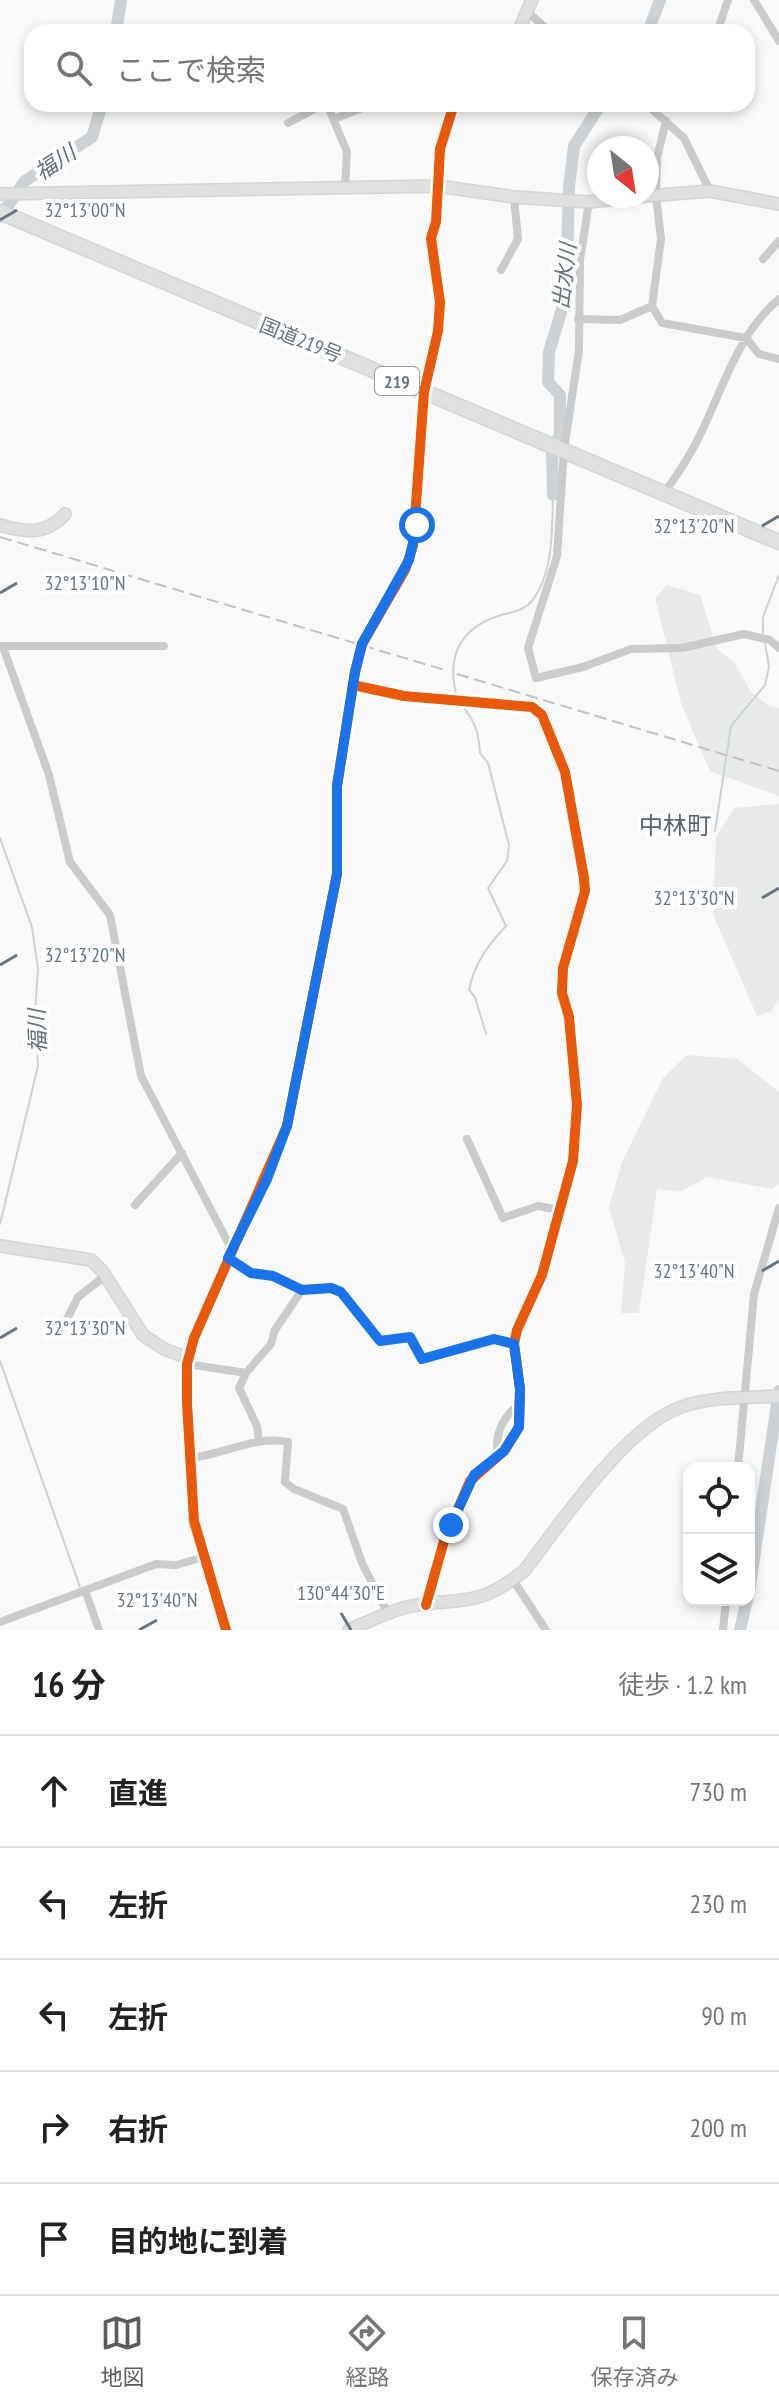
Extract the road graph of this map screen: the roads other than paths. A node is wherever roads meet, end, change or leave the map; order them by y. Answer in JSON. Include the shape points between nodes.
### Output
{"nodes":[{"id":1,"x":532,"y":0,"type":"edge"},
{"id":2,"x":728,"y":0,"type":"edge"},
{"id":3,"x":754,"y":0,"type":"edge"},
{"id":4,"x":529,"y":13,"type":"junction"},
{"id":5,"x":523,"y":24,"type":"edge"},
{"id":6,"x":541,"y":24,"type":"edge"},
{"id":7,"x":720,"y":24,"type":"edge"},
{"id":8,"x":779,"y":41,"type":"edge"},
{"id":9,"x":310,"y":112,"type":"edge"},
{"id":10,"x":330,"y":112,"type":"edge"},
{"id":11,"x":352,"y":112,"type":"edge"},
{"id":12,"x":452,"y":112,"type":"edge"},
{"id":13,"x":655,"y":112,"type":"edge"},
{"id":14,"x":334,"y":119,"type":"junction"},
{"id":15,"x":666,"y":121,"type":"junction"},
{"id":16,"x":288,"y":123,"type":"dead end"},
{"id":17,"x":659,"y":150,"type":"edge"},
{"id":18,"x":438,"y":186,"type":"junction"},
{"id":19,"x":345,"y":187,"type":"junction"},
{"id":20,"x":710,"y":191,"type":"junction"},
{"id":21,"x":0,"y":194,"type":"edge"},
{"id":22,"x":659,"y":195,"type":"edge"},
{"id":23,"x":514,"y":197,"type":"junction"},
{"id":24,"x":587,"y":202,"type":"edge"},
{"id":25,"x":779,"y":204,"type":"edge"},
{"id":26,"x":588,"y":208,"type":"edge"},
{"id":27,"x":652,"y":208,"type":"edge"},
{"id":28,"x":0,"y":212,"type":"edge"},
{"id":29,"x":779,"y":241,"type":"edge"},
{"id":30,"x":763,"y":259,"type":"dead end"},
{"id":31,"x":501,"y":270,"type":"dead end"},
{"id":32,"x":779,"y":299,"type":"edge"},
{"id":33,"x":652,"y":306,"type":"junction"},
{"id":34,"x":578,"y":319,"type":"junction"},
{"id":35,"x":746,"y":338,"type":"junction"},
{"id":36,"x":779,"y":359,"type":"edge"},
{"id":37,"x":424,"y":392,"type":"junction"},
{"id":38,"x":564,"y":450,"type":"junction"},
{"id":39,"x":665,"y":492,"type":"junction"},
{"id":40,"x":65,"y":514,"type":"dead end"},
{"id":41,"x":0,"y":525,"type":"edge"},
{"id":42,"x":779,"y":542,"type":"edge"},
{"id":43,"x":1,"y":646,"type":"edge"},
{"id":44,"x":164,"y":646,"type":"dead end"},
{"id":45,"x":779,"y":648,"type":"edge"},
{"id":46,"x":353,"y":685,"type":"junction"},
{"id":47,"x":467,"y":1139,"type":"dead end"},
{"id":48,"x":182,"y":1153,"type":"junction"},
{"id":49,"x":135,"y":1205,"type":"dead end"},
{"id":50,"x":779,"y":1208,"type":"edge"},
{"id":51,"x":559,"y":1210,"type":"junction"},
{"id":52,"x":2,"y":1246,"type":"edge"},
{"id":53,"x":230,"y":1254,"type":"junction"},
{"id":54,"x":105,"y":1276,"type":"junction"},
{"id":55,"x":302,"y":1290,"type":"junction"},
{"id":56,"x":64,"y":1325,"type":"dead end"},
{"id":57,"x":514,"y":1344,"type":"junction"},
{"id":58,"x":188,"y":1361,"type":"junction"},
{"id":59,"x":246,"y":1373,"type":"junction"},
{"id":60,"x":779,"y":1396,"type":"edge"},
{"id":61,"x":744,"y":1398,"type":"junction"},
{"id":62,"x":520,"y":1403,"type":"junction"},
{"id":63,"x":259,"y":1441,"type":"junction"},
{"id":64,"x":498,"y":1456,"type":"junction"},
{"id":65,"x":190,"y":1458,"type":"junction"},
{"id":66,"x":739,"y":1462,"type":"edge"},
{"id":67,"x":204,"y":1557,"type":"junction"},
{"id":68,"x":513,"y":1580,"type":"junction"},
{"id":69,"x":85,"y":1590,"type":"junction"},
{"id":70,"x":426,"y":1605,"type":"junction"},
{"id":71,"x":725,"y":1606,"type":"edge"},
{"id":72,"x":388,"y":1614,"type":"junction"},
{"id":73,"x":0,"y":1622,"type":"edge"},
{"id":74,"x":99,"y":1630,"type":"edge"},
{"id":75,"x":226,"y":1630,"type":"edge"},
{"id":76,"x":349,"y":1630,"type":"edge"},
{"id":77,"x":546,"y":1630,"type":"edge"},
{"id":78,"x":723,"y":1630,"type":"edge"}],
"edges":[{"from":1,"to":4,"type":"street"},
{"from":2,"to":7,"type":"street"},
{"from":3,"to":8,"type":"street"},
{"from":4,"to":5,"type":"street"},
{"from":4,"to":6,"type":"street"},
{"from":9,"to":16,"type":"street"},
{"from":10,"to":14,"type":"street"},
{"from":11,"to":14,"type":"street"},
{"from":12,"to":18,"type":"street","via":[[440,149]]},
{"from":13,"to":15,"type":"street"},
{"from":14,"to":19,"type":"street","via":[[347,152]]},
{"from":15,"to":17,"type":"street"},
{"from":15,"to":20,"type":"street","via":[[684,138]]},
{"from":18,"to":19,"type":"street"},
{"from":18,"to":23,"type":"street"},
{"from":18,"to":37,"type":"street","via":[[431,238],[440,302]]},
{"from":19,"to":21,"type":"street"},
{"from":20,"to":22,"type":"street"},
{"from":20,"to":25,"type":"street"},
{"from":23,"to":24,"type":"street"},
{"from":23,"to":31,"type":"street","via":[[518,239]]},
{"from":26,"to":34,"type":"street"},
{"from":27,"to":33,"type":"street","via":[[661,239]]},
{"from":28,"to":37,"type":"highway","name":"国道219号","number":"219"},
{"from":29,"to":30,"type":"street"},
{"from":32,"to":35,"type":"street"},
{"from":33,"to":34,"type":"street","via":[[620,320]]},
{"from":33,"to":35,"type":"street","via":[[662,323]]},
{"from":34,"to":38,"type":"street","via":[[579,350]]},
{"from":35,"to":36,"type":"street","via":[[759,354]]},
{"from":35,"to":39,"type":"street","via":[[699,438]]},
{"from":37,"to":38,"type":"highway","name":"国道219号","number":"219"},
{"from":37,"to":46,"type":"street","via":[[413,546],[362,644]]},
{"from":38,"to":39,"type":"highway","name":"国道219号","number":"219"},
{"from":38,"to":45,"type":"street","via":[[557,556],[528,648],[536,678],[631,649],[682,648],[744,634],[770,640]]},
{"from":39,"to":42,"type":"highway","name":"国道219号","number":"219"},
{"from":40,"to":41,"type":"street","via":[[39,531]]},
{"from":43,"to":44,"type":"street"},
{"from":43,"to":48,"type":"street","via":[[49,775],[70,862],[110,915],[141,1076]]},
{"from":46,"to":51,"type":"street","via":[[404,696],[532,707],[542,715],[565,772],[585,891],[563,968],[577,1126]]},
{"from":46,"to":53,"type":"street","via":[[337,786],[337,874],[289,1115],[267,1179]]},
{"from":47,"to":51,"type":"street","via":[[503,1218],[538,1206]]},
{"from":48,"to":49,"type":"street"},
{"from":48,"to":53,"type":"street"},
{"from":50,"to":61,"type":"street","via":[[754,1294]]},
{"from":51,"to":57,"type":"street","via":[[542,1275]]},
{"from":52,"to":54,"type":"street","via":[[91,1260]]},
{"from":53,"to":55,"type":"street","via":[[251,1273],[273,1276]]},
{"from":53,"to":58,"type":"street"},
{"from":54,"to":56,"type":"street","via":[[78,1297]]},
{"from":54,"to":58,"type":"street","via":[[143,1335]]},
{"from":55,"to":57,"type":"street","via":[[341,1292],[380,1341],[410,1337],[422,1359],[494,1339]]},
{"from":55,"to":59,"type":"street","via":[[266,1352]]},
{"from":57,"to":62,"type":"street"},
{"from":58,"to":59,"type":"street"},
{"from":58,"to":65,"type":"street"},
{"from":59,"to":63,"type":"street","via":[[239,1388]]},
{"from":60,"to":61,"type":"street"},
{"from":61,"to":66,"type":"street"},
{"from":61,"to":68,"type":"street","via":[[681,1407],[640,1431]]},
{"from":62,"to":64,"type":"street","via":[[519,1427]]},
{"from":62,"to":64,"type":"street","via":[[499,1430]]},
{"from":63,"to":65,"type":"street"},
{"from":63,"to":72,"type":"street","via":[[288,1442],[285,1482],[343,1509]]},
{"from":64,"to":70,"type":"street","via":[[470,1481],[444,1541]]},
{"from":65,"to":67,"type":"street","via":[[194,1521]]},
{"from":67,"to":69,"type":"street","via":[[156,1564]]},
{"from":67,"to":75,"type":"street"},
{"from":68,"to":70,"type":"street","via":[[476,1599]]},
{"from":68,"to":77,"type":"street"},
{"from":69,"to":73,"type":"street"},
{"from":69,"to":74,"type":"street"},
{"from":70,"to":72,"type":"street"},
{"from":71,"to":78,"type":"street"},
{"from":72,"to":76,"type":"street"}]}
